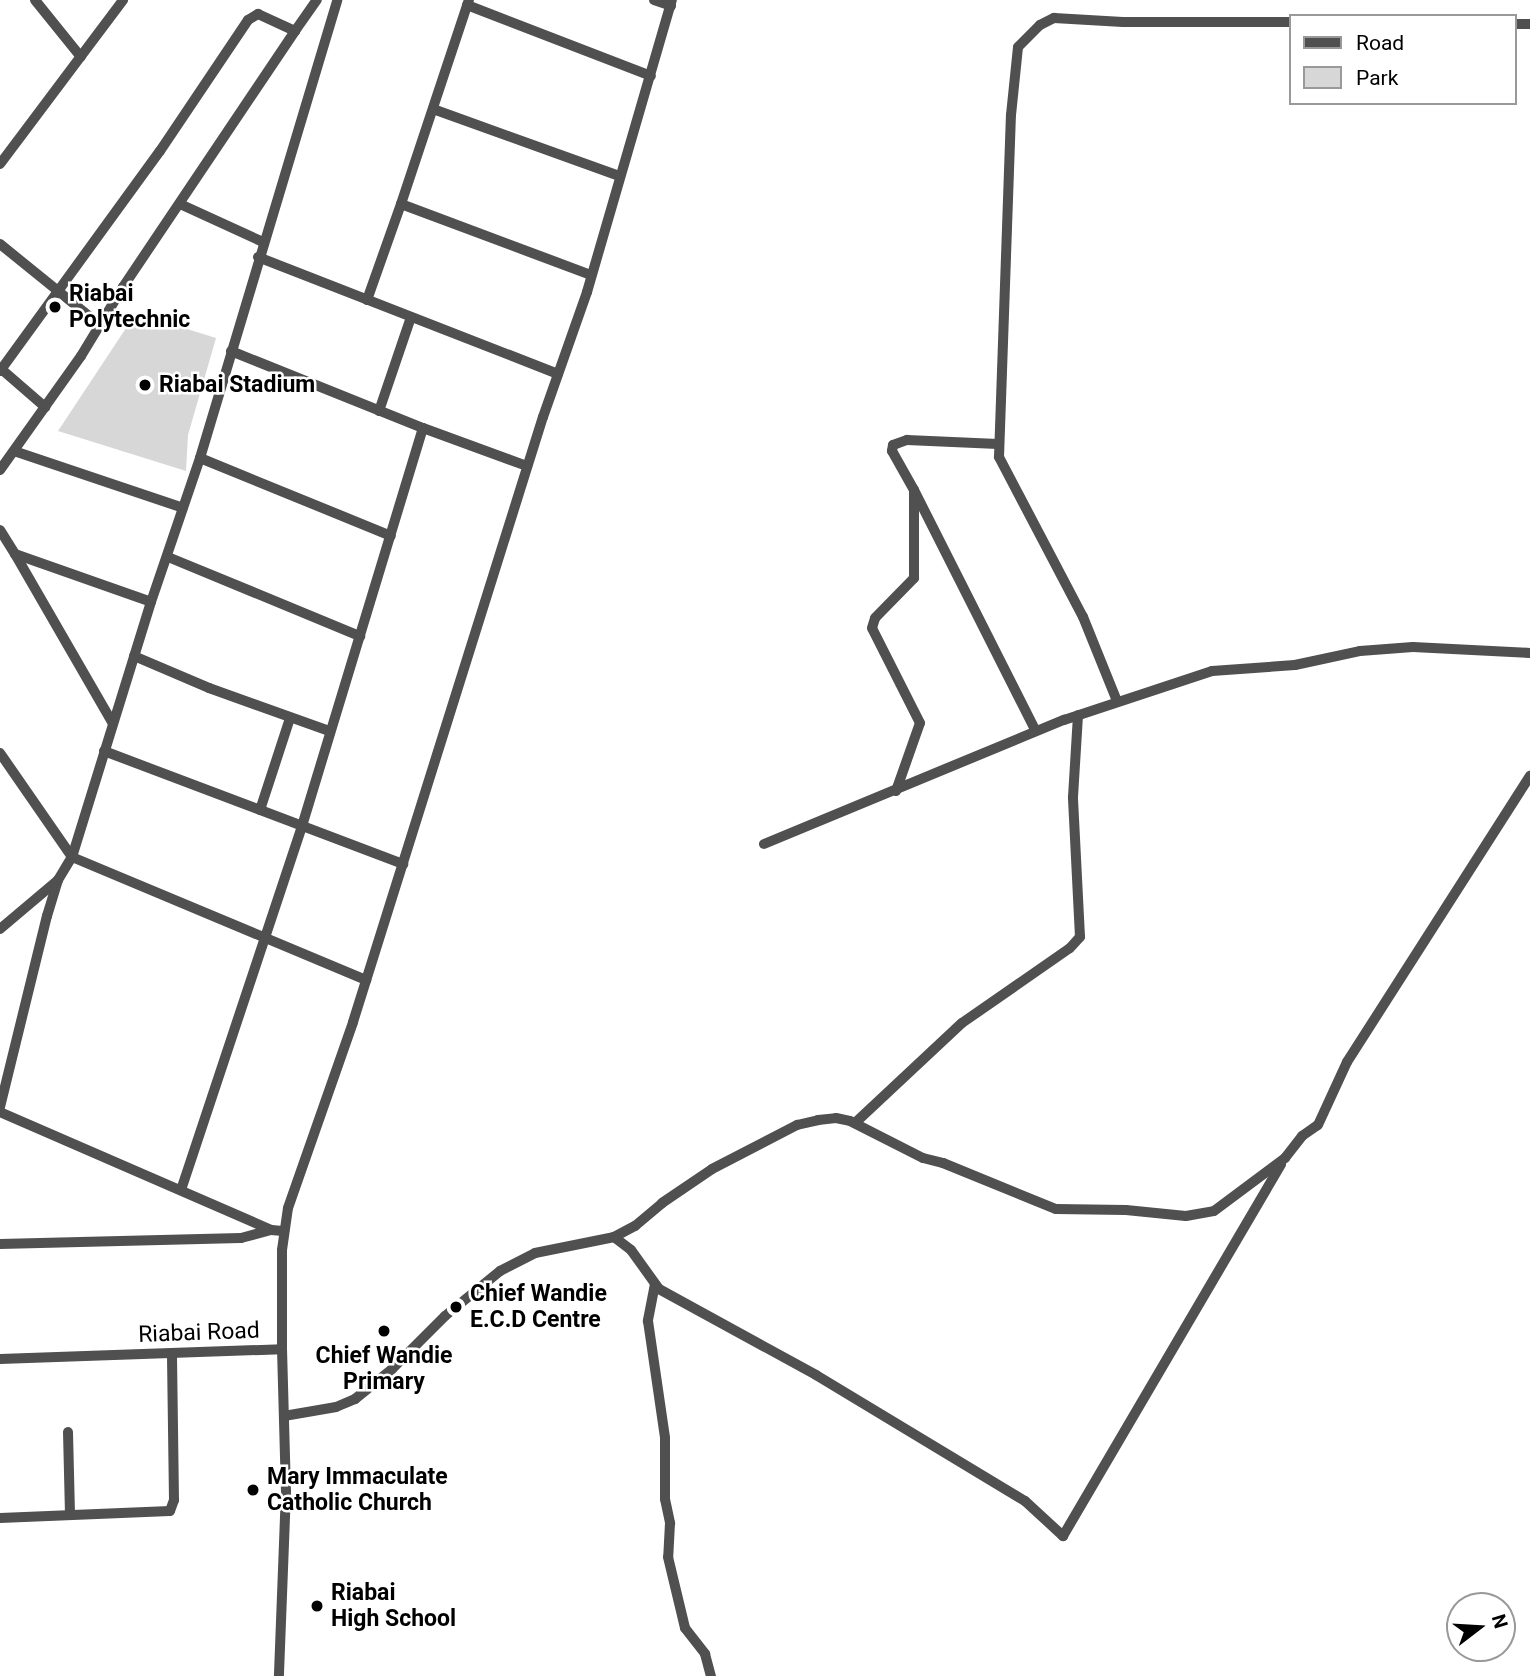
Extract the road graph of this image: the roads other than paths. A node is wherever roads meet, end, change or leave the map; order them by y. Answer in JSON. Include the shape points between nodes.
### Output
{"nodes":[{"id":1,"x":36,"y":0,"type":"edge"},
{"id":2,"x":123,"y":0,"type":"edge"},
{"id":3,"x":317,"y":0,"type":"edge"},
{"id":4,"x":337,"y":0,"type":"edge"},
{"id":5,"x":654,"y":0,"type":"edge"},
{"id":6,"x":468,"y":3,"type":"edge"},
{"id":7,"x":671,"y":3,"type":"edge"},
{"id":8,"x":1288,"y":22,"type":"edge"},
{"id":9,"x":295,"y":31,"type":"junction"},
{"id":10,"x":81,"y":57,"type":"junction"},
{"id":11,"x":651,"y":76,"type":"junction"},
{"id":12,"x":433,"y":109,"type":"junction"},
{"id":13,"x":0,"y":164,"type":"edge"},
{"id":14,"x":619,"y":176,"type":"junction"},
{"id":15,"x":180,"y":204,"type":"junction"},
{"id":16,"x":401,"y":204,"type":"junction"},
{"id":17,"x":263,"y":242,"type":"junction"},
{"id":18,"x":0,"y":244,"type":"edge"},
{"id":19,"x":258,"y":257,"type":"junction"},
{"id":20,"x":591,"y":275,"type":"junction"},
{"id":21,"x":58,"y":292,"type":"junction"},
{"id":22,"x":367,"y":300,"type":"junction"},
{"id":23,"x":411,"y":317,"type":"junction"},
{"id":24,"x":100,"y":325,"type":"junction"},
{"id":25,"x":231,"y":351,"type":"junction"},
{"id":26,"x":0,"y":370,"type":"edge"},
{"id":27,"x":558,"y":374,"type":"junction"},
{"id":28,"x":45,"y":407,"type":"junction"},
{"id":29,"x":379,"y":411,"type":"junction"},
{"id":30,"x":423,"y":428,"type":"junction"},
{"id":31,"x":998,"y":444,"type":"junction"},
{"id":32,"x":14,"y":451,"type":"junction"},
{"id":33,"x":200,"y":458,"type":"junction"},
{"id":34,"x":527,"y":466,"type":"junction"},
{"id":35,"x":0,"y":470,"type":"edge"},
{"id":36,"x":914,"y":490,"type":"junction"},
{"id":37,"x":183,"y":508,"type":"junction"},
{"id":38,"x":0,"y":530,"type":"edge"},
{"id":39,"x":391,"y":536,"type":"junction"},
{"id":40,"x":15,"y":554,"type":"junction"},
{"id":41,"x":168,"y":557,"type":"junction"},
{"id":42,"x":151,"y":602,"type":"junction"},
{"id":43,"x":360,"y":636,"type":"junction"},
{"id":44,"x":1530,"y":653,"type":"edge"},
{"id":45,"x":134,"y":656,"type":"junction"},
{"id":46,"x":1117,"y":701,"type":"junction"},
{"id":47,"x":1077,"y":715,"type":"junction"},
{"id":48,"x":290,"y":718,"type":"junction"},
{"id":49,"x":112,"y":723,"type":"junction"},
{"id":50,"x":330,"y":731,"type":"junction"},
{"id":51,"x":1036,"y":731,"type":"junction"},
{"id":52,"x":104,"y":751,"type":"junction"},
{"id":53,"x":0,"y":753,"type":"edge"},
{"id":54,"x":1530,"y":775,"type":"edge"},
{"id":55,"x":896,"y":791,"type":"junction"},
{"id":56,"x":260,"y":810,"type":"junction"},
{"id":57,"x":302,"y":826,"type":"junction"},
{"id":58,"x":764,"y":844,"type":"dead end"},
{"id":59,"x":72,"y":857,"type":"junction"},
{"id":60,"x":403,"y":864,"type":"junction"},
{"id":61,"x":58,"y":880,"type":"junction"},
{"id":62,"x":0,"y":929,"type":"edge"},
{"id":63,"x":266,"y":939,"type":"junction"},
{"id":64,"x":366,"y":980,"type":"junction"},
{"id":65,"x":0,"y":1110,"type":"edge"},
{"id":66,"x":855,"y":1123,"type":"junction"},
{"id":67,"x":1285,"y":1157,"type":"junction"},
{"id":68,"x":181,"y":1189,"type":"junction"},
{"id":69,"x":271,"y":1230,"type":"junction"},
{"id":70,"x":283,"y":1231,"type":"junction"},
{"id":71,"x":614,"y":1237,"type":"junction"},
{"id":72,"x":0,"y":1244,"type":"edge"},
{"id":73,"x":655,"y":1284,"type":"junction"},
{"id":74,"x":282,"y":1349,"type":"junction"},
{"id":75,"x":172,"y":1354,"type":"junction"},
{"id":76,"x":0,"y":1359,"type":"edge"},
{"id":77,"x":284,"y":1416,"type":"junction"},
{"id":78,"x":68,"y":1432,"type":"dead end"},
{"id":79,"x":70,"y":1515,"type":"junction"},
{"id":80,"x":0,"y":1518,"type":"edge"},
{"id":81,"x":279,"y":1676,"type":"edge"},
{"id":82,"x":711,"y":1676,"type":"edge"}],
"edges":[{"from":1,"to":10,"type":"street"},
{"from":2,"to":10,"type":"street"},
{"from":3,"to":9,"type":"street"},
{"from":4,"to":17,"type":"street"},
{"from":5,"to":7,"type":"street"},
{"from":6,"to":11,"type":"street"},
{"from":6,"to":12,"type":"street"},
{"from":7,"to":11,"type":"street"},
{"from":8,"to":31,"type":"street","via":[[1054,18],[1018,47],[1011,115]]},
{"from":9,"to":15,"type":"street"},
{"from":9,"to":21,"type":"street","via":[[258,15],[248,20]]},
{"from":10,"to":13,"type":"street"},
{"from":11,"to":14,"type":"street"},
{"from":12,"to":14,"type":"street"},
{"from":12,"to":16,"type":"street"},
{"from":14,"to":20,"type":"street"},
{"from":15,"to":17,"type":"street"},
{"from":15,"to":24,"type":"street"},
{"from":16,"to":20,"type":"street"},
{"from":16,"to":22,"type":"street"},
{"from":17,"to":19,"type":"street"},
{"from":18,"to":21,"type":"street"},
{"from":19,"to":22,"type":"street"},
{"from":19,"to":25,"type":"street"},
{"from":20,"to":27,"type":"street"},
{"from":21,"to":24,"type":"street"},
{"from":21,"to":26,"type":"street"},
{"from":22,"to":23,"type":"street"},
{"from":23,"to":27,"type":"street"},
{"from":23,"to":29,"type":"street"},
{"from":24,"to":28,"type":"street"},
{"from":25,"to":29,"type":"street"},
{"from":25,"to":33,"type":"street"},
{"from":26,"to":28,"type":"street"},
{"from":27,"to":34,"type":"street"},
{"from":28,"to":32,"type":"street"},
{"from":29,"to":30,"type":"street"},
{"from":30,"to":34,"type":"street"},
{"from":30,"to":39,"type":"street"},
{"from":31,"to":36,"type":"street","via":[[898,441],[892,451]]},
{"from":31,"to":46,"type":"street","via":[[1001,464],[1083,617]]},
{"from":32,"to":35,"type":"street"},
{"from":32,"to":37,"type":"street"},
{"from":33,"to":37,"type":"street"},
{"from":33,"to":39,"type":"street"},
{"from":34,"to":60,"type":"street"},
{"from":36,"to":51,"type":"street"},
{"from":36,"to":55,"type":"street","via":[[914,578],[872,623],[920,723]]},
{"from":37,"to":41,"type":"street"},
{"from":38,"to":40,"type":"street"},
{"from":39,"to":43,"type":"street"},
{"from":40,"to":42,"type":"street"},
{"from":40,"to":49,"type":"street"},
{"from":41,"to":42,"type":"street"},
{"from":41,"to":43,"type":"street"},
{"from":42,"to":45,"type":"street"},
{"from":43,"to":50,"type":"street"},
{"from":44,"to":46,"type":"street","via":[[1413,647],[1360,651],[1295,665],[1212,671]]},
{"from":45,"to":48,"type":"street"},
{"from":45,"to":49,"type":"street"},
{"from":46,"to":47,"type":"street"},
{"from":47,"to":51,"type":"street"},
{"from":47,"to":66,"type":"street","via":[[1073,797],[1080,937],[962,1023]]},
{"from":48,"to":50,"type":"street"},
{"from":48,"to":56,"type":"street"},
{"from":49,"to":52,"type":"street"},
{"from":50,"to":57,"type":"street"},
{"from":51,"to":55,"type":"street"},
{"from":52,"to":56,"type":"street"},
{"from":52,"to":59,"type":"street"},
{"from":53,"to":59,"type":"street"},
{"from":54,"to":67,"type":"street","via":[[1347,1062],[1318,1125]]},
{"from":55,"to":58,"type":"street"},
{"from":56,"to":57,"type":"street"},
{"from":57,"to":60,"type":"street"},
{"from":57,"to":63,"type":"street"},
{"from":59,"to":61,"type":"street"},
{"from":59,"to":63,"type":"street"},
{"from":60,"to":64,"type":"street"},
{"from":61,"to":62,"type":"street"},
{"from":61,"to":65,"type":"street"},
{"from":63,"to":64,"type":"street"},
{"from":63,"to":68,"type":"street"},
{"from":64,"to":70,"type":"street"},
{"from":65,"to":68,"type":"street"},
{"from":66,"to":67,"type":"street","via":[[923,1158],[1066,1211],[1186,1216],[1214,1211]]},
{"from":66,"to":71,"type":"street","via":[[836,1118],[787,1130],[712,1169]]},
{"from":67,"to":73,"type":"street","via":[[1063,1536],[1026,1501]]},
{"from":68,"to":69,"type":"street"},
{"from":69,"to":70,"type":"street"},
{"from":69,"to":72,"type":"street","via":[[241,1238]]},
{"from":70,"to":74,"type":"street"},
{"from":71,"to":73,"type":"street","via":[[631,1250]]},
{"from":71,"to":77,"type":"street","via":[[535,1253],[500,1271],[355,1399]]},
{"from":73,"to":82,"type":"street","via":[[648,1321],[665,1438],[668,1557],[685,1628],[705,1654]]},
{"from":74,"to":75,"type":"street","name":"Riabai Road"},
{"from":74,"to":77,"type":"street","name":"Riabai Road"},
{"from":75,"to":76,"type":"street","name":"Riabai Road"},
{"from":75,"to":79,"type":"street","via":[[173,1508],[165,1513]]},
{"from":77,"to":81,"type":"street","name":"Riabai Road"},
{"from":78,"to":79,"type":"street"},
{"from":79,"to":80,"type":"street"}]}
